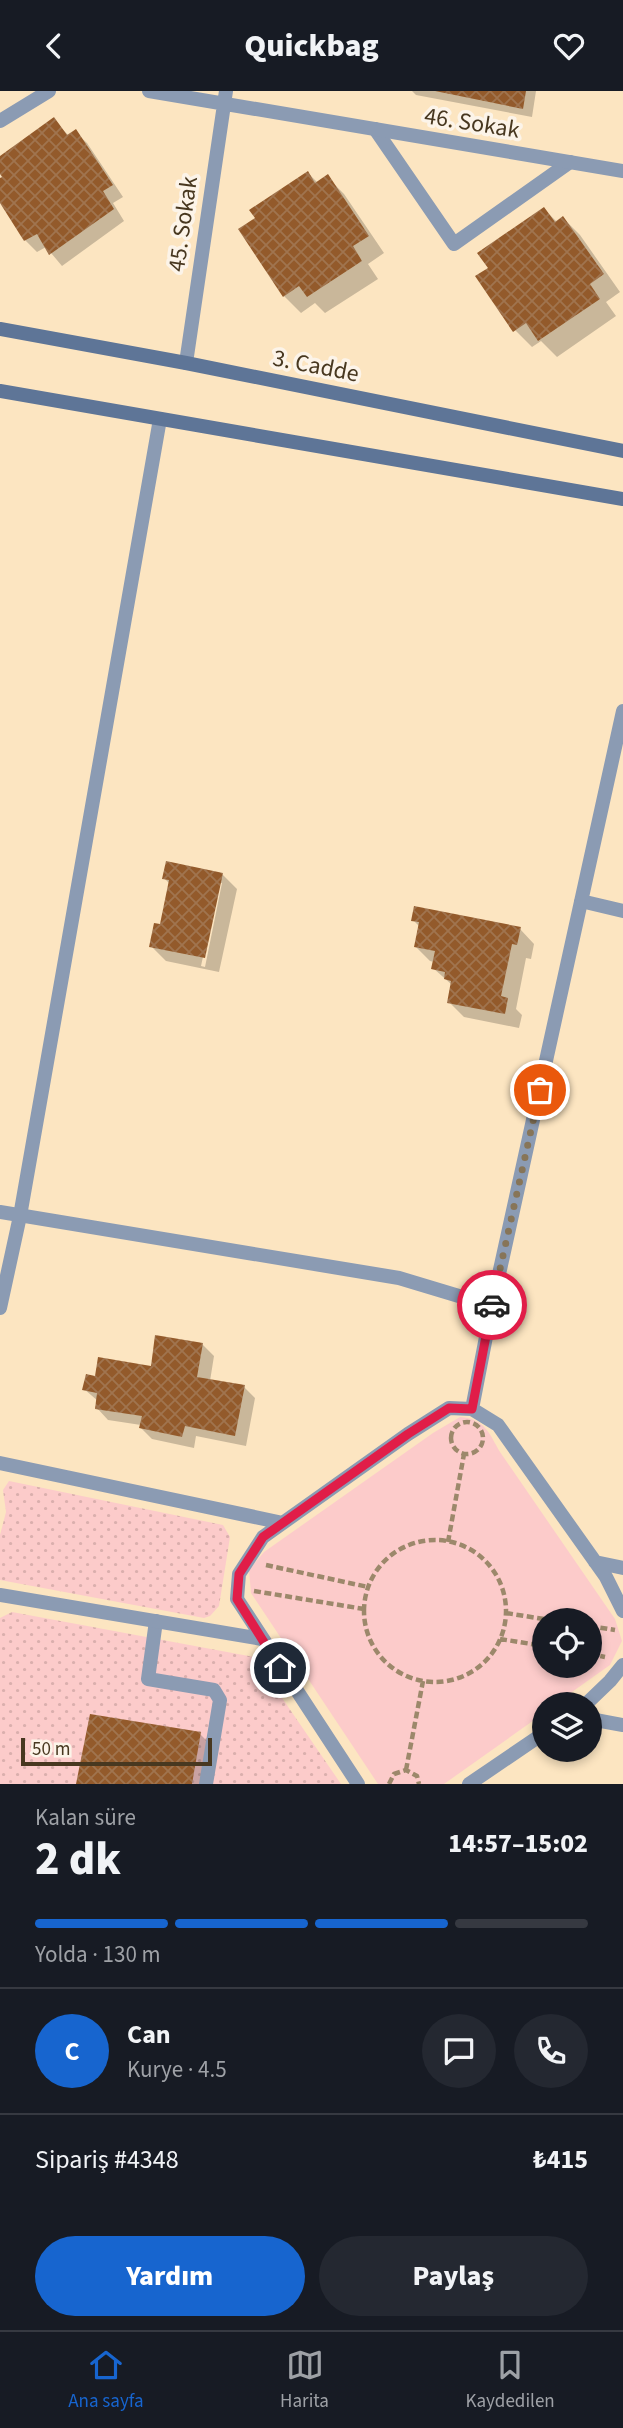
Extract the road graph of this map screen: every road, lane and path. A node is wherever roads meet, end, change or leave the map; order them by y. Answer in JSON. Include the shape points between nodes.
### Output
{"nodes":[{"id":1,"x":49,"y":91,"type":"edge"},
{"id":2,"x":149,"y":91,"type":"edge"},
{"id":3,"x":225,"y":98,"type":"edge"},
{"id":4,"x":0,"y":121,"type":"edge"},
{"id":5,"x":375,"y":129,"type":"junction"},
{"id":6,"x":570,"y":162,"type":"junction"},
{"id":7,"x":623,"y":170,"type":"edge"},
{"id":8,"x":0,"y":330,"type":"edge"},
{"id":9,"x":186,"y":363,"type":"junction"},
{"id":10,"x":0,"y":391,"type":"edge"},
{"id":11,"x":160,"y":419,"type":"junction"},
{"id":12,"x":623,"y":451,"type":"edge"},
{"id":13,"x":623,"y":499,"type":"edge"},
{"id":14,"x":623,"y":711,"type":"edge"},
{"id":15,"x":581,"y":901,"type":"junction"},
{"id":16,"x":623,"y":911,"type":"edge"},
{"id":17,"x":0,"y":1212,"type":"edge"},
{"id":18,"x":20,"y":1216,"type":"junction"},
{"id":19,"x":492,"y":1306,"type":"junction"},
{"id":20,"x":0,"y":1308,"type":"edge"},
{"id":21,"x":472,"y":1409,"type":"junction"},
{"id":22,"x":464,"y":1454,"type":"junction"},
{"id":23,"x":0,"y":1463,"type":"edge"},
{"id":24,"x":283,"y":1523,"type":"junction"},
{"id":25,"x":448,"y":1542,"type":"junction"},
{"id":26,"x":246,"y":1560,"type":"junction"},
{"id":27,"x":595,"y":1562,"type":"junction"},
{"id":28,"x":623,"y":1568,"type":"edge"},
{"id":29,"x":368,"y":1587,"type":"junction"},
{"id":30,"x":237,"y":1588,"type":"junction"},
{"id":31,"x":0,"y":1595,"type":"edge"},
{"id":32,"x":364,"y":1609,"type":"junction"},
{"id":33,"x":623,"y":1611,"type":"edge"},
{"id":34,"x":506,"y":1613,"type":"junction"},
{"id":35,"x":532,"y":1617,"type":"edge"},
{"id":36,"x":156,"y":1621,"type":"junction"},
{"id":37,"x":602,"y":1628,"type":"edge"},
{"id":38,"x":623,"y":1631,"type":"edge"},
{"id":39,"x":262,"y":1639,"type":"junction"},
{"id":40,"x":500,"y":1639,"type":"junction"},
{"id":41,"x":532,"y":1645,"type":"edge"},
{"id":42,"x":623,"y":1665,"type":"edge"},
{"id":43,"x":423,"y":1681,"type":"junction"},
{"id":44,"x":599,"y":1692,"type":"edge"},
{"id":45,"x":602,"y":1721,"type":"edge"},
{"id":46,"x":623,"y":1725,"type":"edge"},
{"id":47,"x":532,"y":1741,"type":"edge"},
{"id":48,"x":406,"y":1770,"type":"junction"},
{"id":49,"x":206,"y":1784,"type":"edge"},
{"id":50,"x":358,"y":1784,"type":"edge"},
{"id":51,"x":389,"y":1784,"type":"edge"},
{"id":52,"x":419,"y":1784,"type":"edge"},
{"id":53,"x":469,"y":1784,"type":"edge"}],
"edges":[{"from":1,"to":4,"type":"street"},
{"from":2,"to":3,"type":"street","name":"46. Sokak"},
{"from":3,"to":5,"type":"street","name":"46. Sokak"},
{"from":3,"to":9,"type":"street","name":"45. Sokak"},
{"from":5,"to":6,"type":"street","name":"46. Sokak"},
{"from":5,"to":6,"type":"street","via":[[454,244]]},
{"from":6,"to":7,"type":"street","name":"46. Sokak"},
{"from":8,"to":9,"type":"main road","name":"3. Cadde"},
{"from":9,"to":12,"type":"main road","name":"3. Cadde"},
{"from":10,"to":11,"type":"main road"},
{"from":11,"to":13,"type":"main road"},
{"from":11,"to":18,"type":"street"},
{"from":14,"to":15,"type":"street"},
{"from":15,"to":16,"type":"street"},
{"from":15,"to":19,"type":"street"},
{"from":17,"to":18,"type":"street"},
{"from":18,"to":19,"type":"street","via":[[399,1279]]},
{"from":18,"to":20,"type":"street"},
{"from":19,"to":21,"type":"street"},
{"from":21,"to":24,"type":"street","via":[[449,1408]]},
{"from":21,"to":27,"type":"street","via":[[498,1426]]},
{"from":22,"to":22,"type":"path","via":[[475,1452],[484,1439],[481,1429],[467,1422],[454,1428],[451,1438],[454,1448]]},
{"from":22,"to":25,"type":"path"},
{"from":23,"to":24,"type":"street"},
{"from":24,"to":26,"type":"street","via":[[263,1537]]},
{"from":25,"to":29,"type":"path","via":[[417,1542],[396,1551],[379,1567]]},
{"from":25,"to":34,"type":"path","via":[[464,1545],[484,1559],[499,1578]]},
{"from":26,"to":29,"type":"path"},
{"from":26,"to":30,"type":"street"},
{"from":27,"to":28,"type":"street"},
{"from":27,"to":33,"type":"street"},
{"from":29,"to":32,"type":"path"},
{"from":30,"to":32,"type":"path"},
{"from":30,"to":39,"type":"street","via":[[237,1599]]},
{"from":31,"to":36,"type":"street"},
{"from":32,"to":43,"type":"path","via":[[367,1632],[377,1652],[393,1668]]},
{"from":34,"to":35,"type":"path"},
{"from":34,"to":40,"type":"path"},
{"from":36,"to":39,"type":"street"},
{"from":36,"to":49,"type":"street","via":[[148,1679],[214,1690],[220,1700]]},
{"from":37,"to":38,"type":"path"},
{"from":39,"to":50,"type":"street"},
{"from":40,"to":41,"type":"path"},
{"from":40,"to":43,"type":"path","via":[[481,1667],[460,1678]]},
{"from":42,"to":44,"type":"street"},
{"from":43,"to":48,"type":"path"},
{"from":45,"to":46,"type":"street"},
{"from":47,"to":53,"type":"street"},
{"from":48,"to":51,"type":"path","via":[[394,1774]]},
{"from":48,"to":52,"type":"path","via":[[417,1776]]}]}
